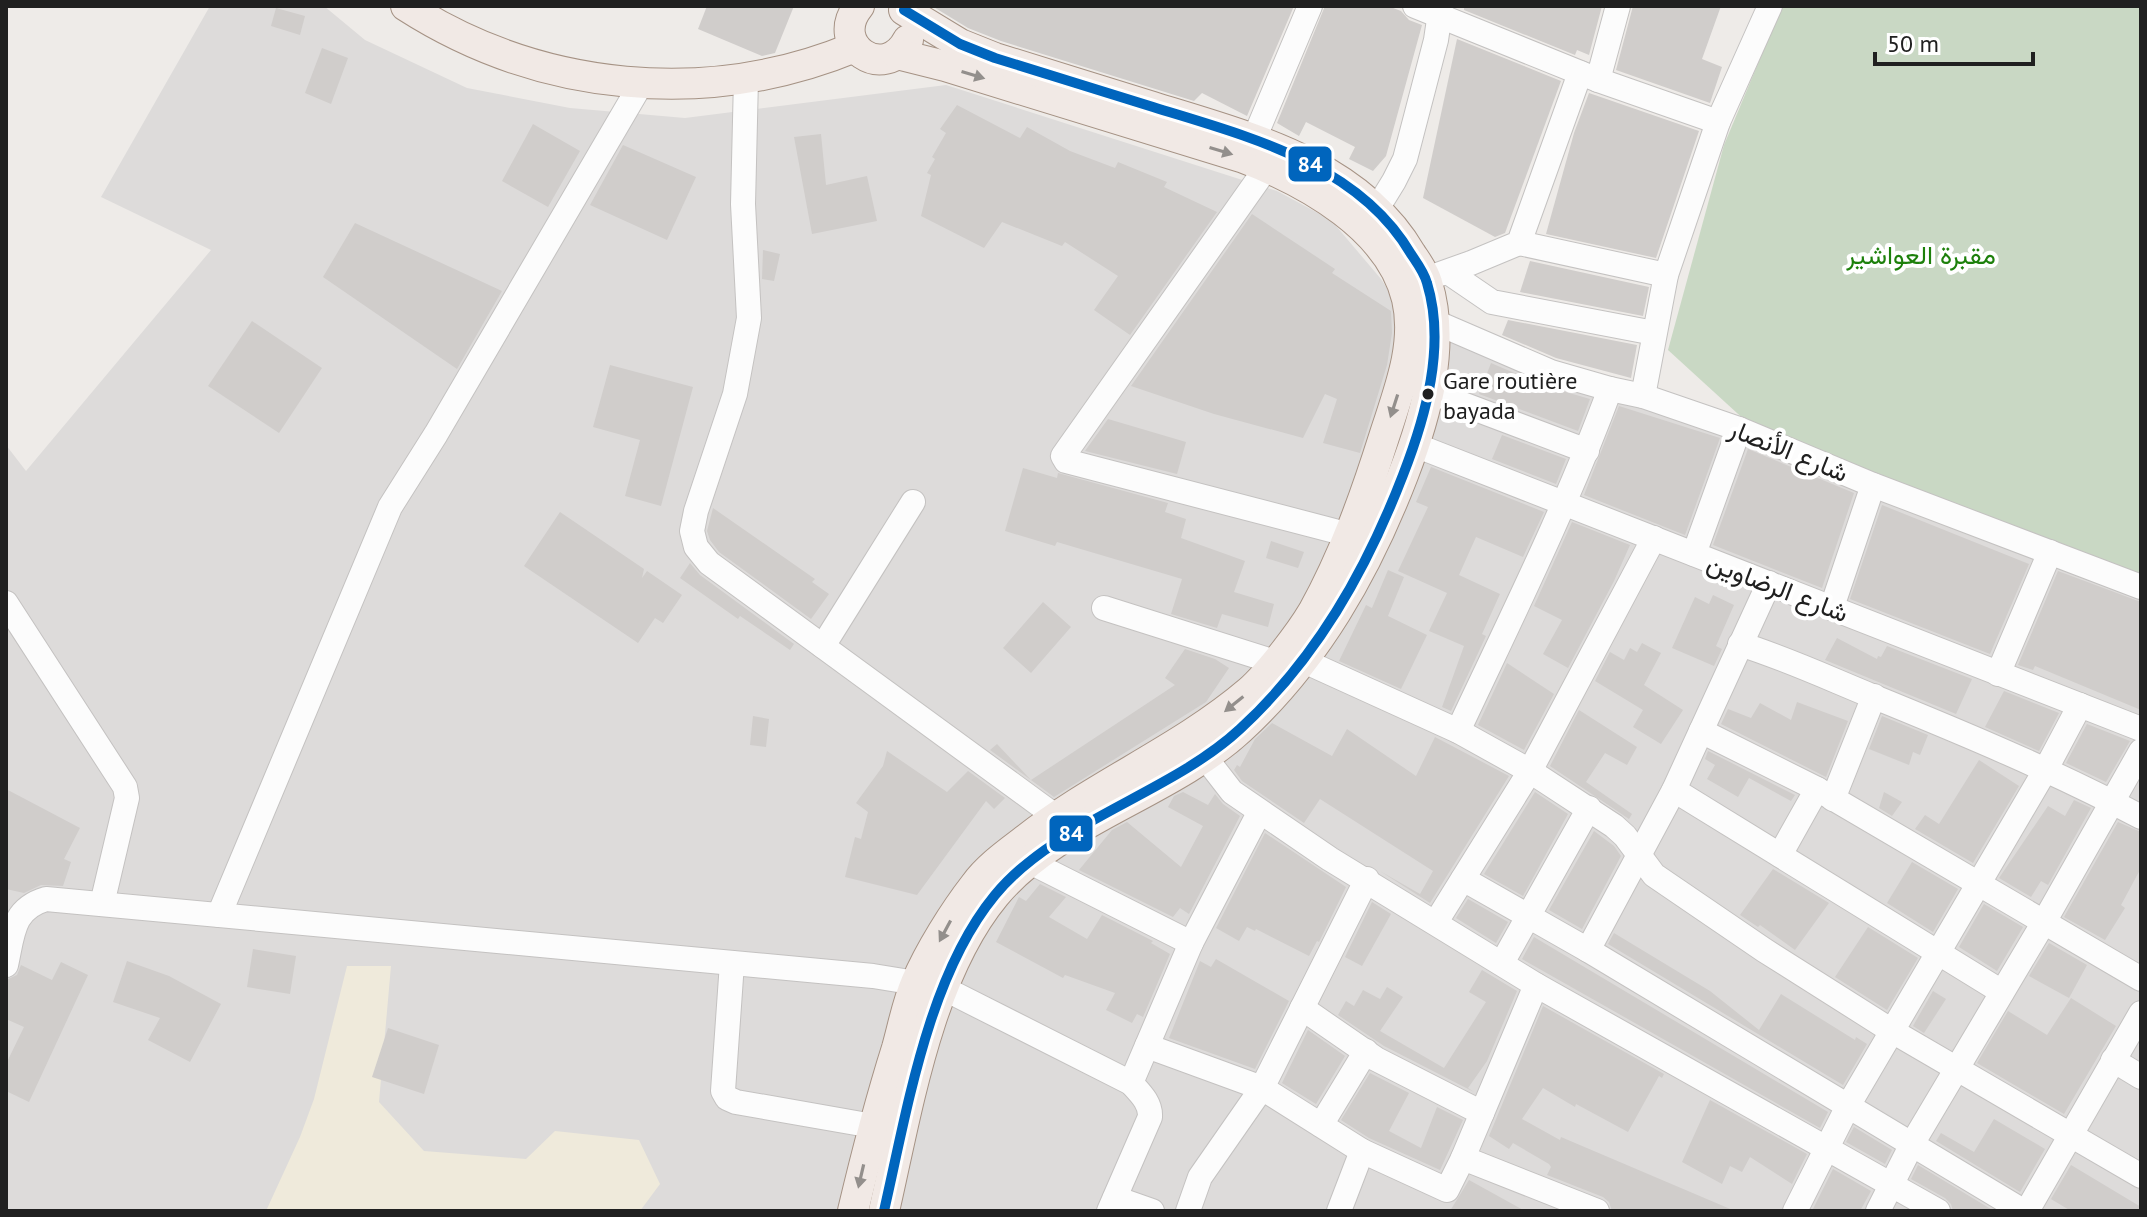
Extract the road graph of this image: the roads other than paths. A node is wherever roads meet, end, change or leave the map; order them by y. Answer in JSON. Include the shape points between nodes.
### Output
{"nodes":[{"id":1,"x":406,"y":6,"type":"edge"},
{"id":2,"x":1310,"y":6,"type":"edge"},
{"id":3,"x":1415,"y":6,"type":"edge"},
{"id":4,"x":1618,"y":6,"type":"edge"},
{"id":5,"x":1770,"y":6,"type":"edge"},
{"id":6,"x":902,"y":8,"type":"edge"},
{"id":7,"x":1441,"y":10,"type":"edge"},
{"id":8,"x":853,"y":21,"type":"edge"},
{"id":9,"x":897,"y":54,"type":"junction"},
{"id":10,"x":1589,"y":77,"type":"junction"},
{"id":11,"x":746,"y":79,"type":"junction"},
{"id":12,"x":641,"y":84,"type":"junction"},
{"id":13,"x":1718,"y":122,"type":"junction"},
{"id":14,"x":1254,"y":139,"type":"junction"},
{"id":15,"x":1267,"y":167,"type":"junction"},
{"id":16,"x":1371,"y":219,"type":"junction"},
{"id":17,"x":1519,"y":243,"type":"junction"},
{"id":18,"x":1666,"y":275,"type":"junction"},
{"id":19,"x":1437,"y":276,"type":"junction"},
{"id":20,"x":1427,"y":331,"type":"junction"},
{"id":21,"x":1654,"y":333,"type":"junction"},
{"id":22,"x":1610,"y":389,"type":"junction"},
{"id":23,"x":1428,"y":391,"type":"junction"},
{"id":24,"x":1643,"y":396,"type":"junction"},
{"id":25,"x":1739,"y":429,"type":"junction"},
{"id":26,"x":1415,"y":445,"type":"junction"},
{"id":27,"x":1587,"y":451,"type":"junction"},
{"id":28,"x":1873,"y":485,"type":"junction"},
{"id":29,"x":913,"y":502,"type":"dead end"},
{"id":30,"x":1564,"y":504,"type":"junction"},
{"id":31,"x":1350,"y":535,"type":"junction"},
{"id":32,"x":1654,"y":538,"type":"junction"},
{"id":33,"x":2050,"y":552,"type":"junction"},
{"id":34,"x":1694,"y":554,"type":"junction"},
{"id":35,"x":1769,"y":583,"type":"junction"},
{"id":36,"x":2141,"y":587,"type":"edge"},
{"id":37,"x":6,"y":603,"type":"edge"},
{"id":38,"x":1832,"y":607,"type":"junction"},
{"id":39,"x":1104,"y":608,"type":"dead end"},
{"id":40,"x":1740,"y":644,"type":"junction"},
{"id":41,"x":823,"y":646,"type":"junction"},
{"id":42,"x":1289,"y":662,"type":"junction"},
{"id":43,"x":1998,"y":674,"type":"junction"},
{"id":44,"x":1874,"y":696,"type":"junction"},
{"id":45,"x":2080,"y":705,"type":"junction"},
{"id":46,"x":2141,"y":729,"type":"edge"},
{"id":47,"x":1458,"y":731,"type":"junction"},
{"id":48,"x":1701,"y":731,"type":"junction"},
{"id":49,"x":2141,"y":751,"type":"edge"},
{"id":50,"x":1204,"y":756,"type":"junction"},
{"id":51,"x":2046,"y":769,"type":"junction"},
{"id":52,"x":1530,"y":771,"type":"junction"},
{"id":53,"x":1674,"y":790,"type":"junction"},
{"id":54,"x":1825,"y":794,"type":"junction"},
{"id":55,"x":2114,"y":802,"type":"junction"},
{"id":56,"x":1589,"y":808,"type":"junction"},
{"id":57,"x":1259,"y":813,"type":"junction"},
{"id":58,"x":1055,"y":816,"type":"junction"},
{"id":59,"x":2141,"y":817,"type":"edge"},
{"id":60,"x":1780,"y":855,"type":"junction"},
{"id":61,"x":1638,"y":856,"type":"junction"},
{"id":62,"x":1030,"y":862,"type":"junction"},
{"id":63,"x":1367,"y":879,"type":"junction"},
{"id":64,"x":1463,"y":879,"type":"junction"},
{"id":65,"x":1978,"y":884,"type":"junction"},
{"id":66,"x":102,"y":904,"type":"junction"},
{"id":67,"x":219,"y":915,"type":"junction"},
{"id":68,"x":1529,"y":917,"type":"junction"},
{"id":69,"x":1436,"y":922,"type":"junction"},
{"id":70,"x":2044,"y":922,"type":"junction"},
{"id":71,"x":1191,"y":943,"type":"junction"},
{"id":72,"x":1588,"y":950,"type":"junction"},
{"id":73,"x":1938,"y":953,"type":"junction"},
{"id":74,"x":732,"y":963,"type":"junction"},
{"id":75,"x":1502,"y":963,"type":"junction"},
{"id":76,"x":6,"y":965,"type":"edge"},
{"id":77,"x":2141,"y":979,"type":"edge"},
{"id":78,"x":930,"y":985,"type":"junction"},
{"id":79,"x":1536,"y":985,"type":"junction"},
{"id":80,"x":2002,"y":992,"type":"junction"},
{"id":81,"x":1302,"y":1008,"type":"junction"},
{"id":82,"x":2141,"y":1013,"type":"edge"},
{"id":83,"x":1892,"y":1031,"type":"junction"},
{"id":84,"x":1147,"y":1046,"type":"junction"},
{"id":85,"x":1366,"y":1051,"type":"junction"},
{"id":86,"x":2113,"y":1060,"type":"junction"},
{"id":87,"x":1956,"y":1068,"type":"junction"},
{"id":88,"x":2141,"y":1077,"type":"edge"},
{"id":89,"x":1131,"y":1083,"type":"junction"},
{"id":90,"x":1262,"y":1088,"type":"junction"},
{"id":91,"x":1848,"y":1106,"type":"junction"},
{"id":92,"x":1482,"y":1113,"type":"junction"},
{"id":93,"x":1321,"y":1125,"type":"junction"},
{"id":94,"x":873,"y":1126,"type":"junction"},
{"id":95,"x":2070,"y":1134,"type":"junction"},
{"id":96,"x":1912,"y":1144,"type":"junction"},
{"id":97,"x":1828,"y":1149,"type":"junction"},
{"id":98,"x":1362,"y":1151,"type":"junction"},
{"id":99,"x":1463,"y":1158,"type":"junction"},
{"id":100,"x":2141,"y":1176,"type":"edge"},
{"id":101,"x":1892,"y":1186,"type":"junction"},
{"id":102,"x":1442,"y":1200,"type":"edge"},
{"id":103,"x":1112,"y":1204,"type":"edge"},
{"id":104,"x":853,"y":1211,"type":"edge"},
{"id":105,"x":884,"y":1211,"type":"edge"},
{"id":106,"x":1152,"y":1211,"type":"edge"},
{"id":107,"x":1188,"y":1211,"type":"edge"},
{"id":108,"x":1339,"y":1211,"type":"edge"},
{"id":109,"x":1597,"y":1211,"type":"edge"},
{"id":110,"x":1796,"y":1211,"type":"edge"},
{"id":111,"x":1878,"y":1211,"type":"edge"},
{"id":112,"x":1938,"y":1211,"type":"edge"},
{"id":113,"x":2025,"y":1211,"type":"edge"}],
"edges":[{"from":1,"to":12,"type":"main road","via":[[475,44],[530,63]]},
{"from":2,"to":14,"type":"street"},
{"from":3,"to":7,"type":"street"},
{"from":4,"to":10,"type":"street"},
{"from":5,"to":13,"type":"street"},
{"from":6,"to":9,"type":"main road","via":[[909,18],[909,38]]},
{"from":6,"to":14,"type":"main road","via":[[960,44],[995,58]]},
{"from":7,"to":10,"type":"street"},
{"from":7,"to":16,"type":"street","via":[[1405,159]]},
{"from":8,"to":9,"type":"main road","via":[[870,58]]},
{"from":8,"to":11,"type":"main road","via":[[814,62]]},
{"from":9,"to":15,"type":"main road","one_way":true},
{"from":10,"to":13,"type":"street"},
{"from":10,"to":17,"type":"street"},
{"from":11,"to":12,"type":"main road"},
{"from":11,"to":41,"type":"street","via":[[743,204],[749,318],[735,394],[692,531],[709,563]]},
{"from":12,"to":67,"type":"street","via":[[390,507]]},
{"from":13,"to":18,"type":"street"},
{"from":14,"to":16,"type":"main road","via":[[1302,160]]},
{"from":15,"to":16,"type":"main road"},
{"from":15,"to":31,"type":"street","via":[[1063,456],[1066,461]]},
{"from":16,"to":19,"type":"main road"},
{"from":16,"to":20,"type":"main road"},
{"from":17,"to":18,"type":"street"},
{"from":17,"to":19,"type":"street"},
{"from":18,"to":21,"type":"street"},
{"from":19,"to":20,"type":"main road"},
{"from":19,"to":21,"type":"street","via":[[1492,302]]},
{"from":20,"to":22,"type":"street","name":"شارع الأنصار"},
{"from":20,"to":23,"type":"main road"},
{"from":20,"to":31,"type":"main road","one_way":true,"via":[[1401,383]]},
{"from":21,"to":24,"type":"street"},
{"from":22,"to":24,"type":"street","name":"شارع الأنصار"},
{"from":22,"to":27,"type":"street"},
{"from":23,"to":26,"type":"main road"},
{"from":23,"to":27,"type":"street"},
{"from":24,"to":25,"type":"street","name":"شارع الأنصار"},
{"from":25,"to":28,"type":"street","name":"شارع الأنصار"},
{"from":25,"to":34,"type":"street"},
{"from":26,"to":30,"type":"street","name":"شارع الرضاوين"},
{"from":26,"to":42,"type":"main road","via":[[1346,599]]},
{"from":27,"to":30,"type":"street"},
{"from":28,"to":33,"type":"street","name":"شارع الأنصار"},
{"from":28,"to":38,"type":"street"},
{"from":29,"to":41,"type":"street"},
{"from":30,"to":32,"type":"street","name":"شارع الرضاوين"},
{"from":30,"to":47,"type":"street"},
{"from":31,"to":42,"type":"main road"},
{"from":32,"to":34,"type":"street","name":"شارع الرضاوين"},
{"from":32,"to":52,"type":"street"},
{"from":33,"to":36,"type":"street","name":"شارع الأنصار"},
{"from":33,"to":43,"type":"street"},
{"from":34,"to":35,"type":"street","name":"شارع الرضاوين"},
{"from":35,"to":38,"type":"street","name":"شارع الرضاوين"},
{"from":35,"to":40,"type":"street"},
{"from":37,"to":66,"type":"street","via":[[125,787],[127,798]]},
{"from":38,"to":43,"type":"street","name":"شارع الرضاوين"},
{"from":39,"to":42,"type":"street"},
{"from":40,"to":44,"type":"street"},
{"from":40,"to":48,"type":"street"},
{"from":41,"to":58,"type":"street"},
{"from":42,"to":47,"type":"street"},
{"from":42,"to":50,"type":"main road","via":[[1276,694]]},
{"from":42,"to":58,"type":"main road","one_way":true,"via":[[1200,730]]},
{"from":43,"to":45,"type":"street","name":"شارع الرضاوين"},
{"from":44,"to":51,"type":"street"},
{"from":44,"to":54,"type":"street"},
{"from":45,"to":46,"type":"street","name":"شارع الرضاوين"},
{"from":45,"to":51,"type":"street"},
{"from":47,"to":52,"type":"street"},
{"from":48,"to":53,"type":"street"},
{"from":48,"to":54,"type":"street"},
{"from":49,"to":55,"type":"street"},
{"from":50,"to":57,"type":"street","via":[[1232,792]]},
{"from":50,"to":62,"type":"main road"},
{"from":51,"to":55,"type":"street"},
{"from":51,"to":65,"type":"street"},
{"from":52,"to":56,"type":"street"},
{"from":52,"to":64,"type":"street"},
{"from":53,"to":60,"type":"street"},
{"from":53,"to":61,"type":"street"},
{"from":54,"to":60,"type":"street"},
{"from":54,"to":65,"type":"street"},
{"from":55,"to":59,"type":"street"},
{"from":55,"to":70,"type":"street"},
{"from":56,"to":61,"type":"street","via":[[1625,836]]},
{"from":56,"to":68,"type":"street"},
{"from":57,"to":63,"type":"street"},
{"from":57,"to":71,"type":"street"},
{"from":58,"to":78,"type":"main road","one_way":true,"via":[[978,881],[953,915]]},
{"from":60,"to":73,"type":"street"},
{"from":61,"to":72,"type":"street"},
{"from":61,"to":83,"type":"street","via":[[1665,882]]},
{"from":62,"to":71,"type":"street"},
{"from":62,"to":78,"type":"main road","via":[[996,893]]},
{"from":63,"to":69,"type":"street"},
{"from":63,"to":81,"type":"street"},
{"from":64,"to":68,"type":"street"},
{"from":64,"to":69,"type":"street"},
{"from":65,"to":70,"type":"street"},
{"from":65,"to":73,"type":"street"},
{"from":66,"to":67,"type":"street"},
{"from":66,"to":76,"type":"street","via":[[46,899],[33,903],[15,923]]},
{"from":67,"to":74,"type":"street"},
{"from":68,"to":72,"type":"street"},
{"from":68,"to":75,"type":"street"},
{"from":69,"to":75,"type":"street"},
{"from":70,"to":77,"type":"street"},
{"from":70,"to":80,"type":"street"},
{"from":71,"to":84,"type":"street"},
{"from":72,"to":91,"type":"street"},
{"from":73,"to":80,"type":"street"},
{"from":73,"to":83,"type":"street"},
{"from":74,"to":78,"type":"street"},
{"from":74,"to":94,"type":"street","via":[[723,1091],[727,1098]]},
{"from":75,"to":79,"type":"street"},
{"from":78,"to":89,"type":"street"},
{"from":78,"to":94,"type":"main road"},
{"from":78,"to":105,"type":"main road"},
{"from":79,"to":92,"type":"street"},
{"from":79,"to":97,"type":"street"},
{"from":80,"to":87,"type":"street"},
{"from":81,"to":85,"type":"street"},
{"from":81,"to":90,"type":"street"},
{"from":82,"to":86,"type":"street"},
{"from":83,"to":87,"type":"street"},
{"from":83,"to":91,"type":"street"},
{"from":84,"to":89,"type":"street"},
{"from":84,"to":90,"type":"street"},
{"from":85,"to":92,"type":"street"},
{"from":85,"to":93,"type":"street"},
{"from":86,"to":88,"type":"street"},
{"from":86,"to":95,"type":"street"},
{"from":87,"to":95,"type":"street"},
{"from":87,"to":96,"type":"street"},
{"from":89,"to":103,"type":"street","via":[[1150,1108],[1150,1117]]},
{"from":90,"to":93,"type":"street"},
{"from":90,"to":107,"type":"street","via":[[1200,1177]]},
{"from":91,"to":96,"type":"street"},
{"from":91,"to":97,"type":"street"},
{"from":92,"to":99,"type":"street"},
{"from":93,"to":98,"type":"street"},
{"from":94,"to":104,"type":"main road","one_way":true},
{"from":95,"to":100,"type":"street"},
{"from":95,"to":113,"type":"street"},
{"from":96,"to":101,"type":"street"},
{"from":96,"to":113,"type":"street"},
{"from":97,"to":101,"type":"street"},
{"from":97,"to":110,"type":"street"},
{"from":98,"to":102,"type":"street"},
{"from":98,"to":108,"type":"street"},
{"from":99,"to":102,"type":"street"},
{"from":99,"to":109,"type":"street"},
{"from":101,"to":111,"type":"street"},
{"from":101,"to":112,"type":"street"},
{"from":103,"to":106,"type":"street"}]}
